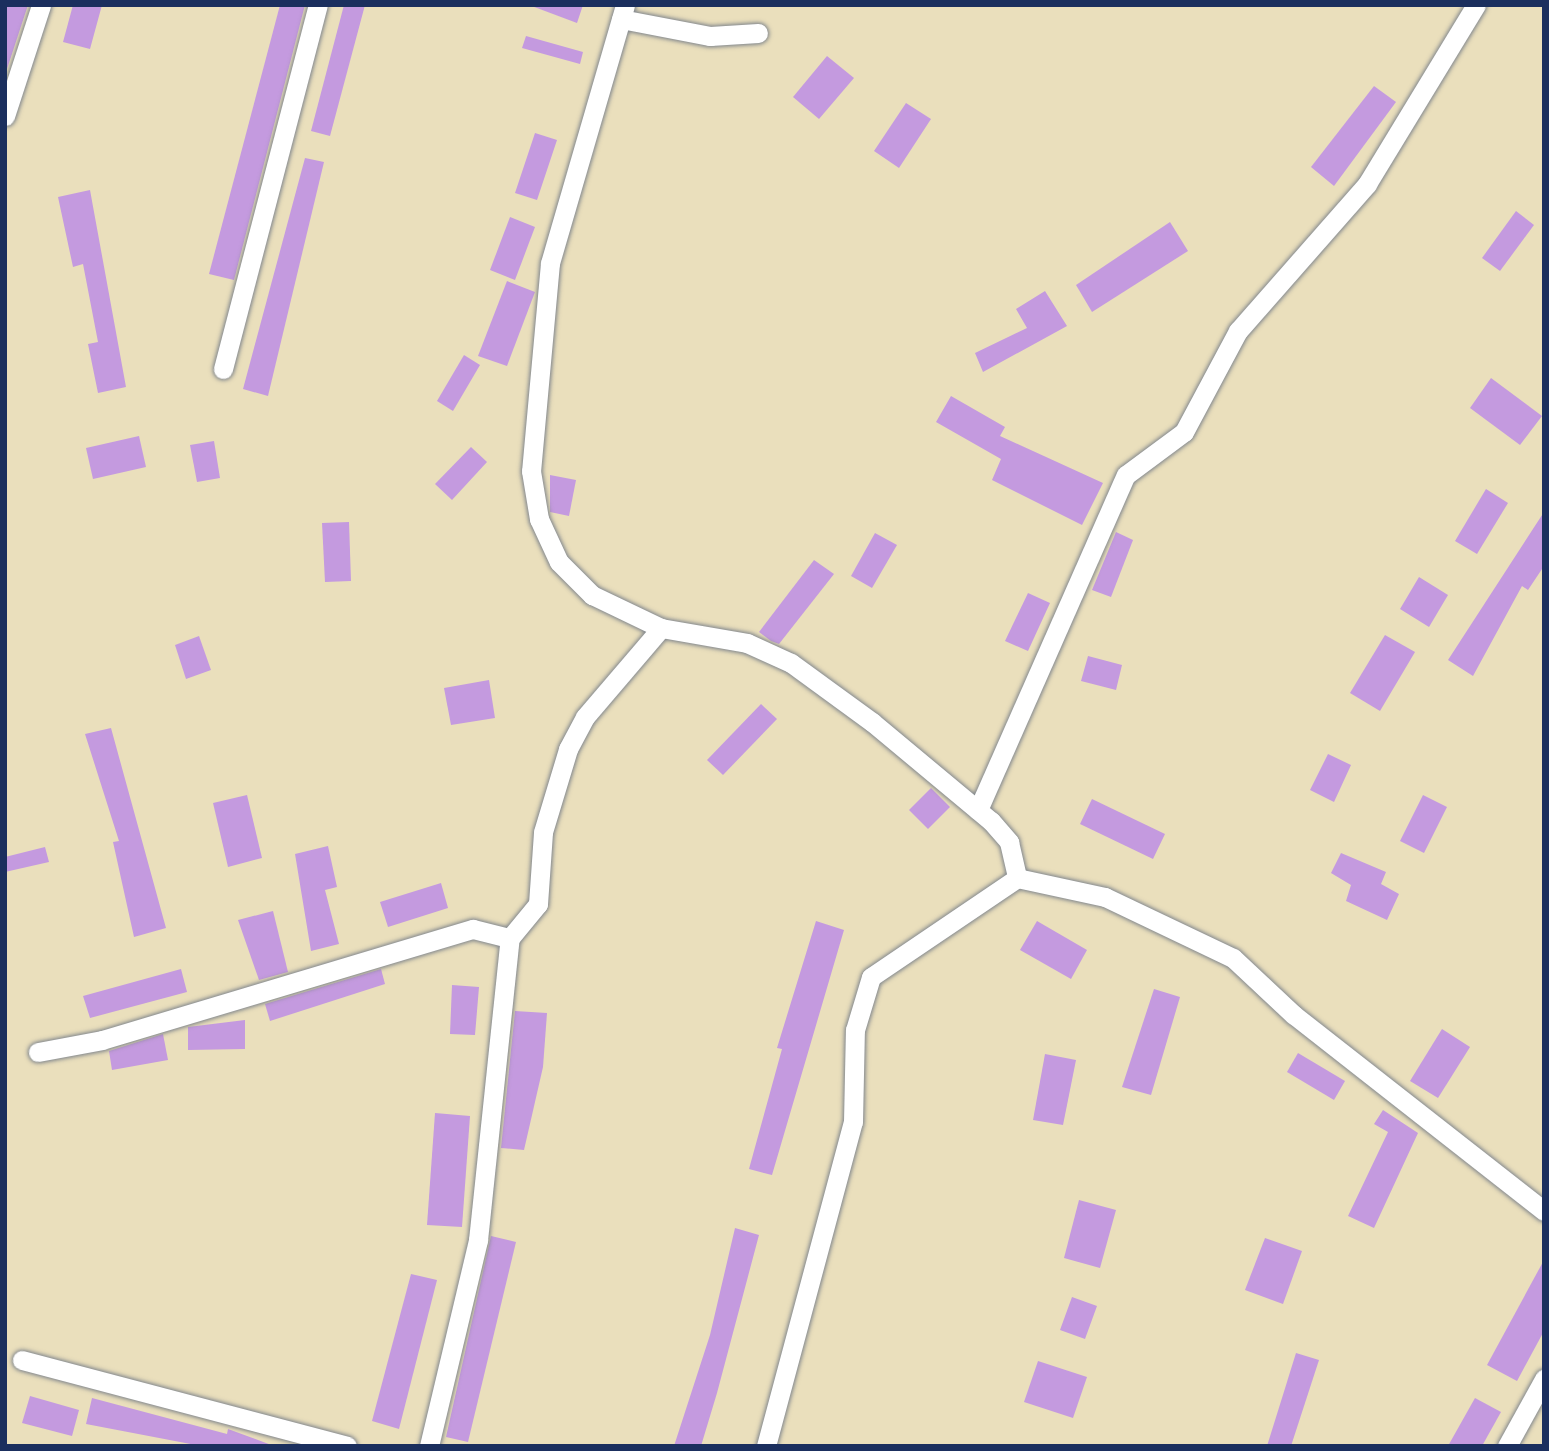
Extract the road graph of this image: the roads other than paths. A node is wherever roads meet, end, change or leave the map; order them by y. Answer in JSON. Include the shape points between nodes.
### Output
{"nodes":[{"id":1,"x":41,"y":5,"type":"edge"},
{"id":2,"x":318,"y":5,"type":"edge"},
{"id":3,"x":1476,"y":5,"type":"edge"},
{"id":4,"x":623,"y":12,"type":"edge"},
{"id":5,"x":758,"y":33,"type":"dead end"},
{"id":6,"x":5,"y":116,"type":"edge"},
{"id":7,"x":223,"y":369,"type":"dead end"},
{"id":8,"x":661,"y":628,"type":"junction"},
{"id":9,"x":978,"y":810,"type":"junction"},
{"id":10,"x":1017,"y":878,"type":"junction"},
{"id":11,"x":510,"y":939,"type":"junction"},
{"id":12,"x":38,"y":1052,"type":"dead end"},
{"id":13,"x":1544,"y":1211,"type":"edge"},
{"id":14,"x":22,"y":1360,"type":"dead end"},
{"id":15,"x":1544,"y":1378,"type":"edge"},
{"id":16,"x":346,"y":1446,"type":"edge"},
{"id":17,"x":429,"y":1446,"type":"edge"},
{"id":18,"x":766,"y":1446,"type":"edge"},
{"id":19,"x":1507,"y":1446,"type":"edge"}],
"edges":[{"from":1,"to":6,"type":"street"},
{"from":2,"to":7,"type":"street"},
{"from":3,"to":9,"type":"street","via":[[1367,184],[1238,331],[1184,432],[1126,474]]},
{"from":4,"to":5,"type":"street","via":[[710,36]]},
{"from":4,"to":8,"type":"street","via":[[550,263],[531,471],[539,519],[559,562],[592,595]]},
{"from":8,"to":9,"type":"street","via":[[747,643],[791,663]]},
{"from":8,"to":11,"type":"street","via":[[585,717],[568,749],[544,832],[538,904]]},
{"from":9,"to":10,"type":"street","via":[[1009,842]]},
{"from":10,"to":13,"type":"street","via":[[1105,897],[1233,958],[1294,1015]]},
{"from":10,"to":18,"type":"street","via":[[871,977],[855,1030],[853,1122]]},
{"from":11,"to":12,"type":"street","via":[[473,929],[102,1041]]},
{"from":11,"to":17,"type":"street","via":[[478,1240]]},
{"from":14,"to":16,"type":"street"},
{"from":15,"to":19,"type":"street"}]}
